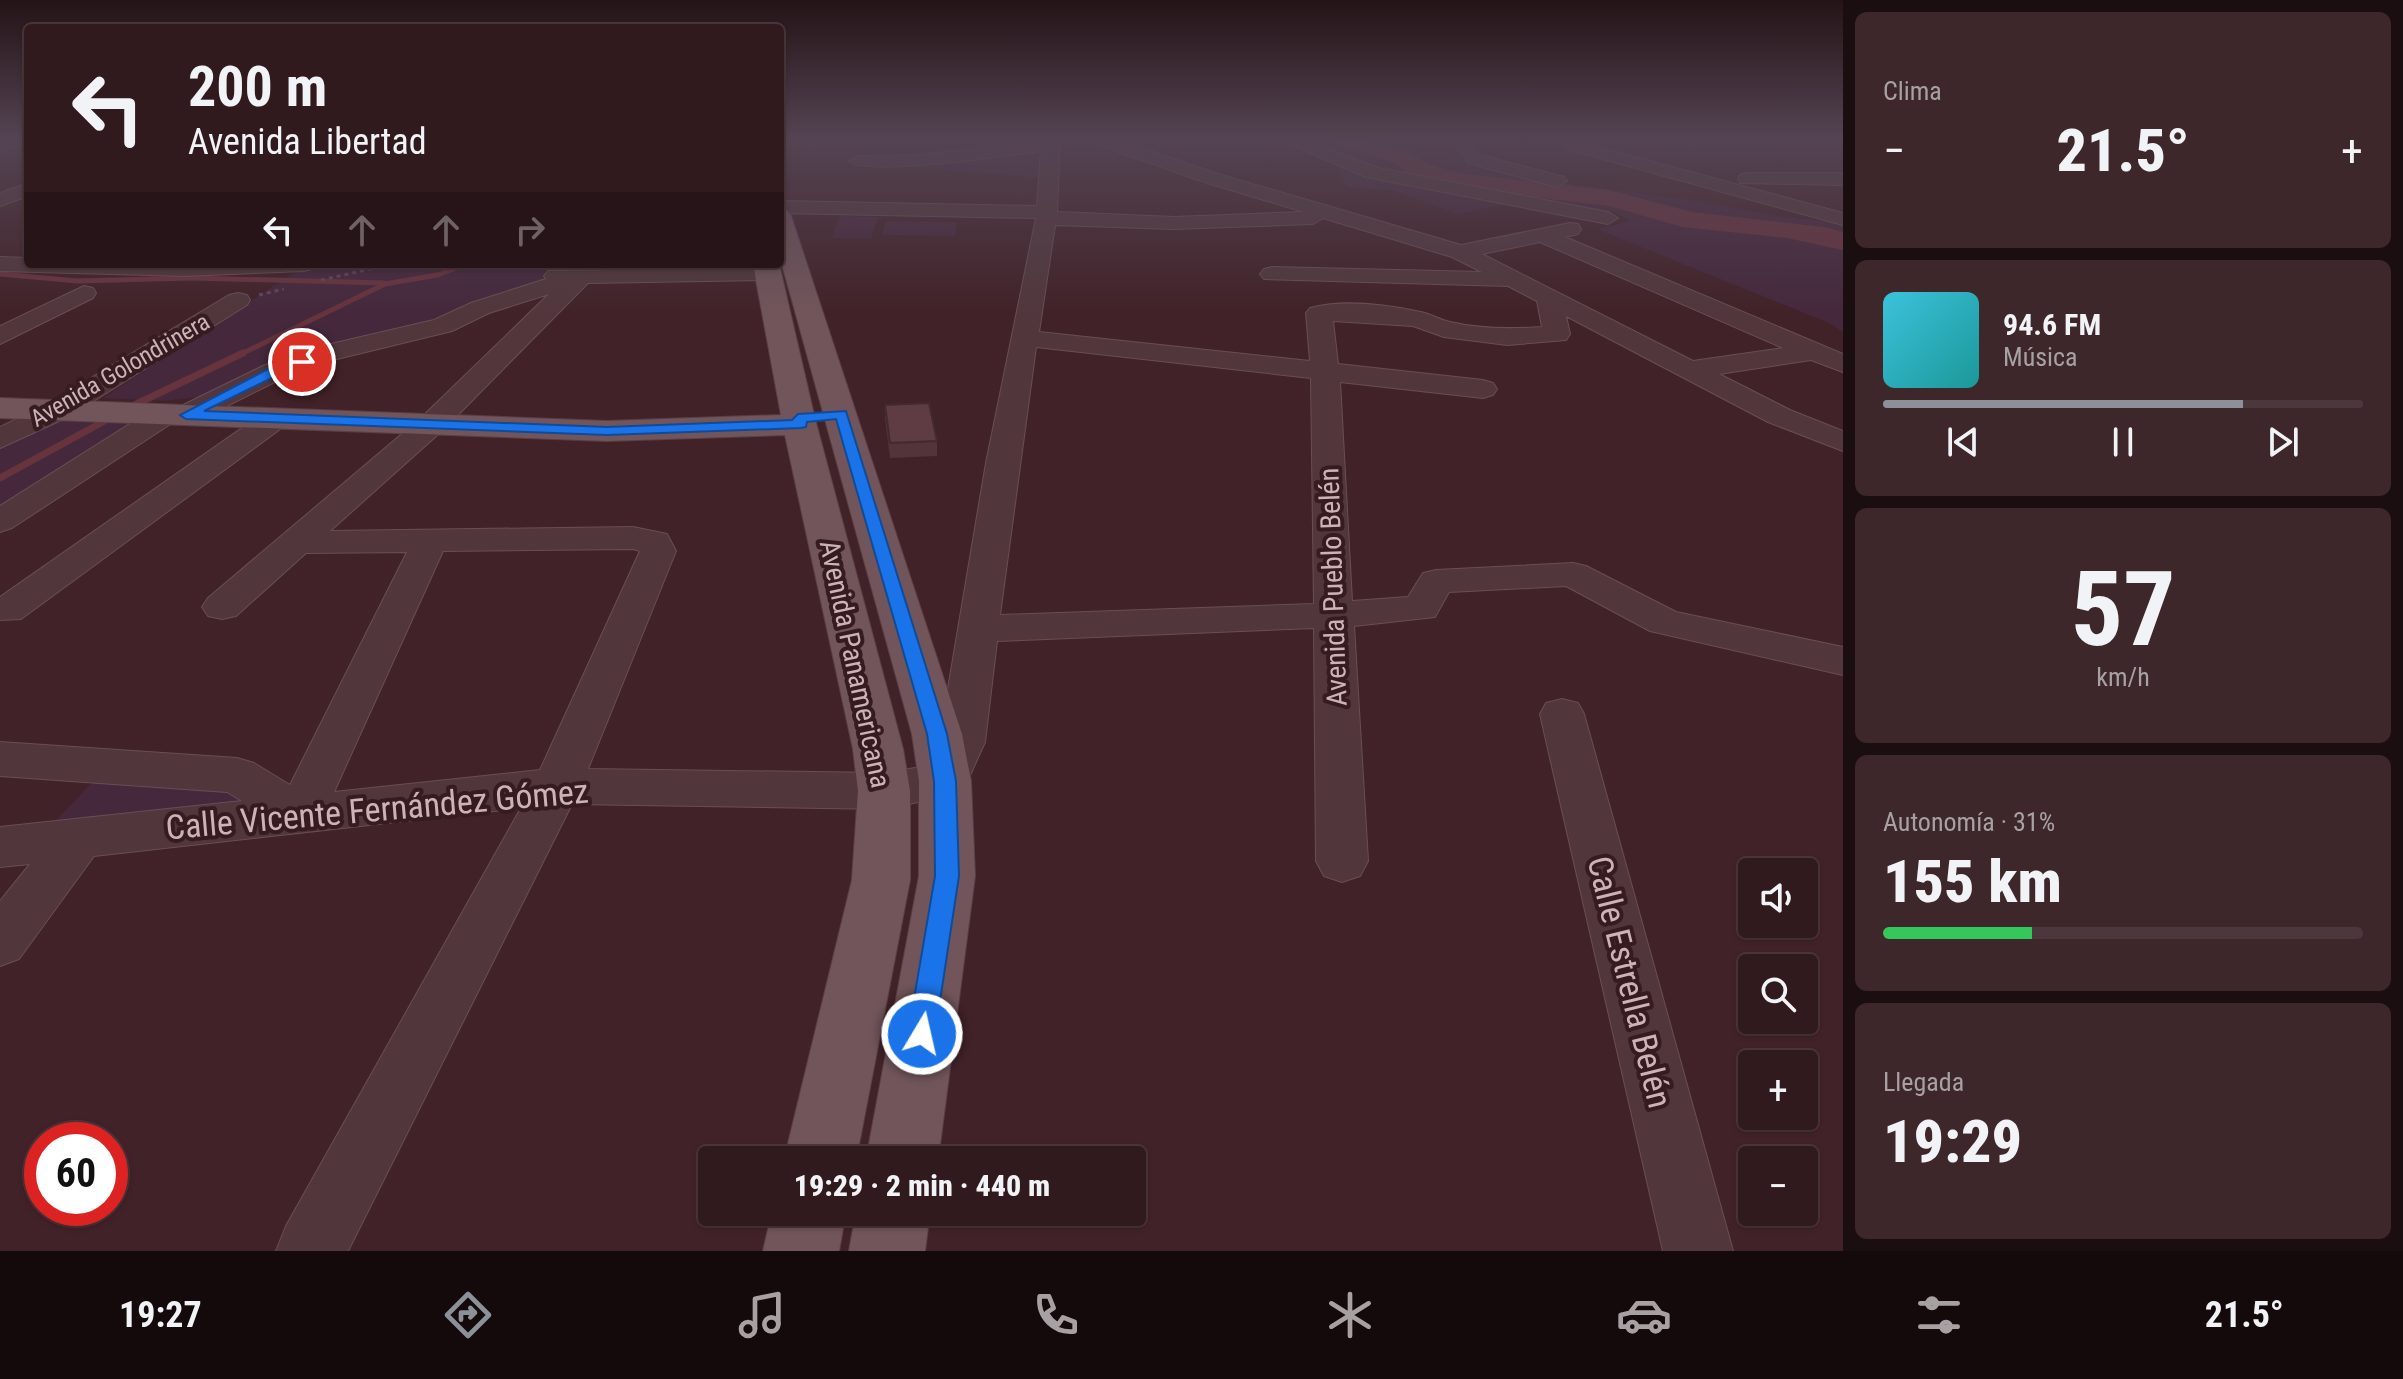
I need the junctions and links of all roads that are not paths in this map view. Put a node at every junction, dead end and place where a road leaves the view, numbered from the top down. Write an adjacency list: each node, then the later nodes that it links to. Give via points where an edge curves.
1 (821, 196): 7 (street)
2 (1047, 196): 8 (street)
3 (1312, 196): 9 (street)
4 (1495, 196): 12 (street, via 1608,218)
5 (1759, 196): 10 (street)
6 (784, 207): 7 (street)
7 (810, 207): 8 (street)
8 (1046, 215): 9 (street, via 1174,223); 26 (street)
9 (1346, 217): 14 (street)
10 (1843, 219)
11 (784, 229): 35 (main road, Avenida Panamericana)
12 (1545, 236): 14 (street); 27 (street)
13 (24, 248): 15 (street)
14 (1460, 252): 21 (street)
15 (0, 261): 16 (street)
16 (24, 262)
17 (539, 268): 20 (street, via 556,276)
18 (767, 269): 20 (street); 37 (main road, Avenida Panamericana)
19 (1272, 274): 21 (street)
20 (581, 276): 34 (street, via 480,308 443,326 328,353); 38 (street)
21 (1512, 280): 23 (street)
22 (84, 293): 25 (street)
23 (1549, 299): 29 (street, Avenida Pueblo Belén, via 1557,334 1507,337 1444,329 1418,319 1319,313); 30 (street)
24 (238, 300): 33 (street, Avenida Golondrinera)
25 (0, 336)
26 (1024, 338): 29 (street); 47 (street)
27 (1812, 352): 28 (street); 30 (street)
28 (1843, 364)
29 (1325, 370): 31 (street); 46 (street, Avenida Pueblo Belén)
30 (1689, 370): 40 (street)
31 (1483, 389)
32 (0, 408): 33 (main road)
33 (71, 411): 34 (main road); 39 (street, Avenida Golondrinera)
34 (164, 414): 36 (main road); 41 (street)
35 (841, 414): 37 (main road); 51 (main road, Avenida Panamericana, via 937,734)
36 (276, 418): 38 (main road); 45 (street)
37 (800, 421): 38 (main road, via 607,431); 53 (main road, Avenida Panamericana)
38 (433, 423): 43 (street)
39 (0, 439)
40 (1843, 442)
41 (0, 521)
42 (430, 541): 43 (street); 52 (street, via 654,542 658,551); 54 (street)
43 (299, 542): 44 (street)
44 (222, 607)
45 (7, 610)
46 (1335, 615): 47 (street); 48 (street, via 1421,608 1436,581 1573,574 1664,622); 57 (street, Avenida Pueblo Belén)
47 (977, 629): 51 (street, via 962,742)
48 (1843, 661)
49 (1562, 714): 66 (street, Calle Estrella Belén)
50 (0, 759): 54 (street, via 237,775)
51 (945, 781): 53 (street, Calle Vicente Fernández Gómez); 60 (main road, Avenida Panamericana, via 947,876)
52 (557, 786): 53 (street, Calle Vicente Fernández Gómez); 54 (street, Calle Vicente Fernández Gómez); 63 (street)
53 (884, 791): 59 (main road, Avenida Panamericana, via 881,880)
54 (299, 815): 55 (street, Calle Vicente Fernández Gómez)
55 (80, 838): 56 (street, Calle Vicente Fernández Gómez); 58 (street)
56 (0, 847)
57 (1342, 861)
58 (0, 942)
59 (823, 1146)
60 (904, 1146)
61 (806, 1226): 64 (main road)
62 (891, 1226): 65 (main road)
63 (311, 1251)
64 (801, 1251)
65 (887, 1251)
66 (1698, 1251)

